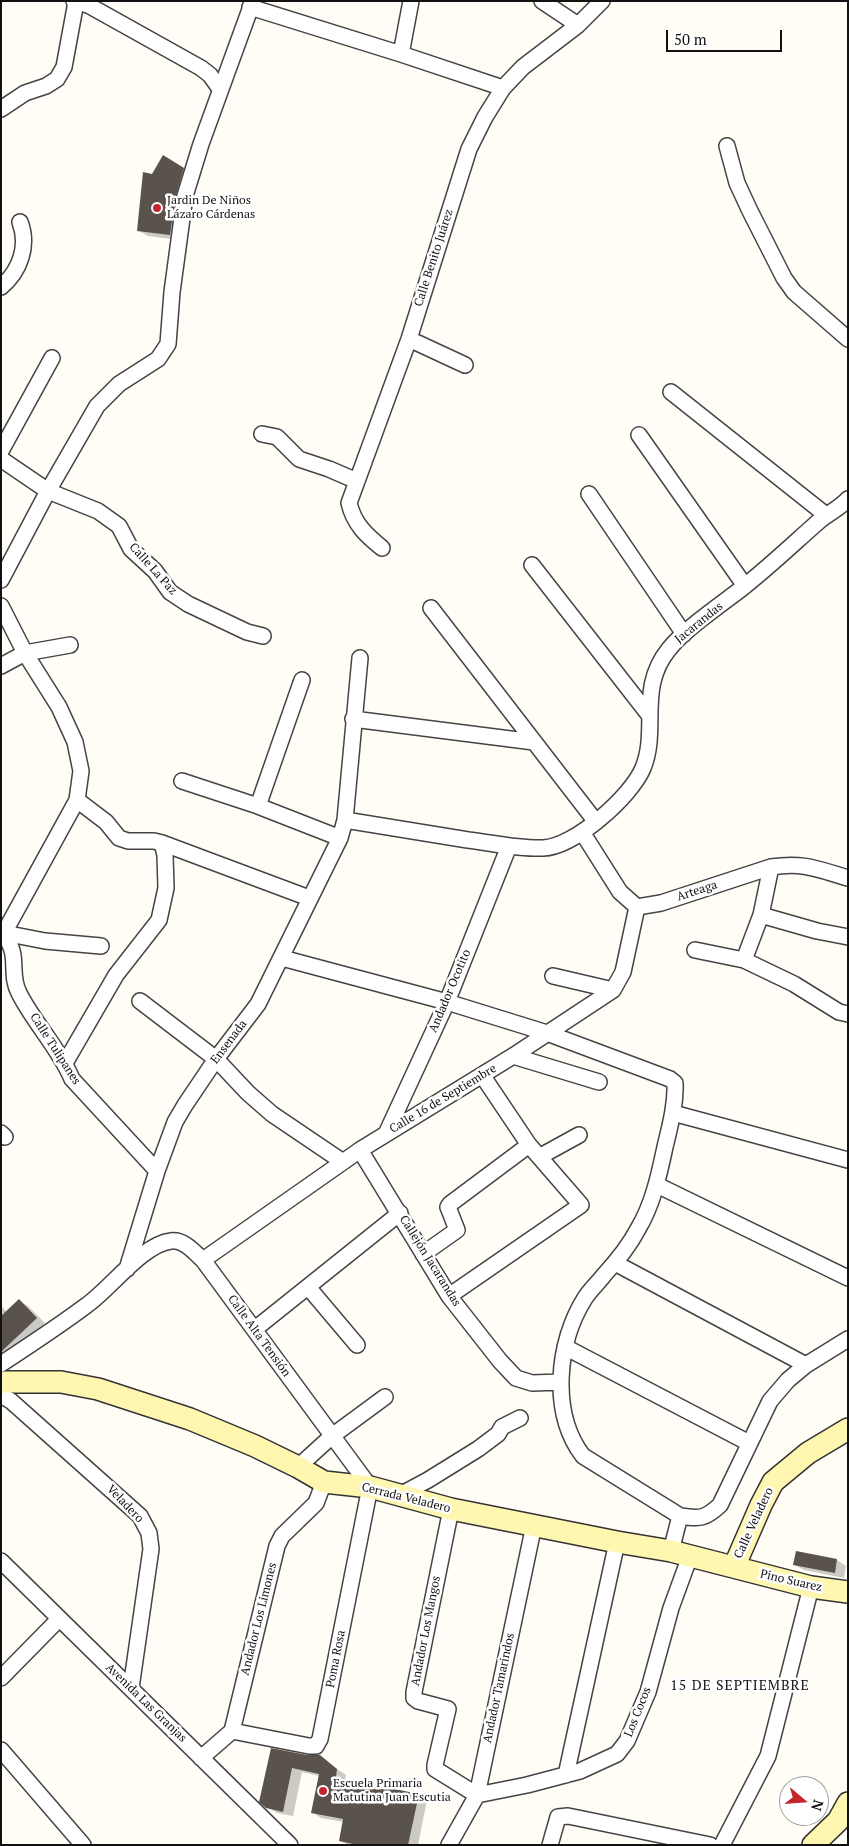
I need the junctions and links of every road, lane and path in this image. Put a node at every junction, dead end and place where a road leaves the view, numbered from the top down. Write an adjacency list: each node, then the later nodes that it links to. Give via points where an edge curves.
1 (412, 1): 7 (street)
2 (542, 1): 6 (street)
3 (602, 1): 6 (street, Calle Benito Juárez)
4 (81, 2): 9 (street, via 201,68); 10 (street, via 64,67 57,79 25,93)
5 (252, 4): 7 (street); 9 (street)
6 (578, 25): 8 (street, Calle Benito Juárez, via 523,67)
7 (401, 54): 8 (street)
8 (503, 88): 14 (street, Calle Benito Juárez, via 469,149)
9 (220, 89): 24 (street, via 186,196 168,344 158,359 119,384 97,406)
10 (1, 109)
11 (727, 146): 15 (street, via 737,183 784,278 794,292)
12 (20, 222): 13 (street, via 23,232 21,260 11,279)
13 (1, 287)
14 (409, 339): 17 (street); 23 (street, Calle Benito Juárez)
15 (848, 339)
16 (52, 358): 21 (street)
17 (464, 365)
18 (671, 392): 27 (street)
19 (262, 434): 23 (street, via 277,437 299,459)
20 (639, 435): 31 (street)
21 (1, 451)
22 (1, 460): 24 (street, Calle La Paz)
23 (357, 481): 28 (street, Calle Benito Juárez, via 349,503 352,513 361,530)
24 (48, 491): 30 (street); 35 (street, Calle La Paz, via 98,511 119,526 131,549 155,571 170,592 247,632)
25 (589, 494): 34 (street)
26 (847, 502): 27 (street, Jacarandas)
27 (826, 515): 31 (street, Jacarandas)
28 (382, 548)
29 (532, 565): 41 (street)
30 (1, 580)
31 (745, 586): 34 (street, Jacarandas)
32 (1, 606): 37 (street)
33 (431, 608): 43 (street)
34 (684, 634): 41 (street, Jacarandas, via 668,649 658,667 651,688)
35 (263, 636)
36 (70, 644): 37 (street)
37 (25, 653): 39 (street); 45 (street, via 59,707 76,742 82,771)
38 (360, 658): 42 (street, Ensenada)
39 (1, 666)
40 (302, 680): 46 (street)
41 (649, 715): 48 (street, Jacarandas, via 649,744 643,768 630,790)
42 (353, 719): 43 (street); 47 (street, Ensenada)
43 (534, 742): 48 (street)
44 (182, 781): 46 (street)
45 (77, 800): 51 (street, via 106,822 119,838); 58 (street)
46 (258, 806): 50 (street)
47 (345, 820): 50 (street, Ensenada); 52 (street, Jacarandas)
48 (596, 822): 49 (street, Jacarandas)
49 (582, 832): 52 (street, Jacarandas, via 564,844 544,848); 56 (street, via 620,892)
50 (340, 838): 55 (street, Ensenada)
51 (162, 843): 55 (street); 72 (street, via 166,888 158,920 116,975)
52 (509, 846): 67 (street, Andador Ocotito)
53 (771, 867): 54 (street, Arteaga, via 806,865); 56 (street, Arteaga, via 661,903); 57 (street)
54 (847, 876)
55 (309, 898): 62 (street, Ensenada)
56 (637, 907): 65 (street, via 623,972)
57 (761, 914): 59 (street); 63 (street)
58 (3, 934): 60 (street); 72 (street, Calle Tulipanes, via 13,955 13,974 18,991)
59 (848, 937)
60 (101, 946)
61 (695, 950): 63 (street)
62 (282, 958): 67 (street); 71 (street, Ensenada, via 258,1004)
63 (744, 960): 68 (street)
64 (554, 976): 65 (street)
65 (613, 990): 69 (street, Calle 16 de Septiembre)
66 (140, 1001): 71 (street)
67 (447, 1002): 69 (street); 76 (street, Andador Ocotito)
68 (848, 1014)
69 (547, 1033): 70 (street, Calle 16 de Septiembre); 75 (street, via 670,1079 675,1083)
70 (513, 1056): 73 (street, Calle 16 de Septiembre); 74 (street)
71 (216, 1059): 81 (street, via 248,1094 272,1114); 82 (street, Ensenada, via 184,1105)
72 (66, 1063): 82 (street, Calle Tulipanes, via 72,1079)
73 (482, 1075): 76 (street, Calle 16 de Septiembre); 79 (street)
74 (599, 1082)
75 (673, 1113): 80 (street); 83 (street)
76 (386, 1134): 78 (street, Calle 16 de Septiembre)
77 (579, 1135): 79 (street)
78 (360, 1150): 81 (street, Calle 16 de Septiembre); 84 (street, Callejón Jacarandas)
79 (534, 1151): 85 (street, via 450,1204 448,1211 457,1230); 91 (street, via 581,1205)
80 (848, 1160)
81 (343, 1162): 86 (street, Calle 16 de Septiembre)
82 (157, 1170): 88 (street, Ensenada)
83 (656, 1185): 87 (street, via 639,1228); 89 (street)
84 (400, 1213): 85 (street, Callejón Jacarandas); 90 (street)
85 (423, 1254): 91 (street, Callejón Jacarandas)
86 (203, 1260): 88 (street, Calle Alta Tensión, via 188,1246 174,1240 159,1243); 92 (street, Calle Alta Tensión)
87 (614, 1263): 95 (street, via 586,1297 571,1324); 97 (street)
88 (127, 1269): 96 (street, Calle Alta Tensión, via 89,1304)
89 (848, 1278)
90 (308, 1287): 92 (street); 94 (street)
91 (449, 1296): 99 (street, Callejón Jacarandas, via 516,1378 532,1383)
92 (255, 1329): 104 (street, Calle Alta Tensión)
93 (848, 1339): 97 (street)
94 (357, 1344)
95 (565, 1347): 99 (street); 105 (street)
96 (1, 1364)
97 (806, 1365): 105 (street, via 770,1400)
98 (1, 1382): 106 (street, Cerrada Veladero, via 61,1382 98,1389 190,1419)
99 (561, 1382): 111 (street, via 565,1417 574,1445 583,1456)
100 (1, 1395): 121 (street, Veladero, via 140,1516 149,1533 151,1549)
101 (386, 1398): 104 (street)
102 (520, 1418): 109 (street, via 502,1427 478,1449)
103 (848, 1429): 116 (street, Calle Veladero, via 808,1453 773,1482)
104 (332, 1436): 106 (street); 108 (street, Calle Alta Tensión)
105 (749, 1442): 111 (street, via 720,1505 709,1516)
106 (298, 1467): 107 (street, Cerrada Veladero)
107 (324, 1482): 108 (street, Cerrada Veladero); 122 (street, Andador Los Limones, via 316,1503 282,1536 277,1546)
108 (370, 1486): 109 (street, Cerrada Veladero); 122 (street, Poma Rosa, via 320,1739 316,1746 309,1746)
109 (400, 1495): 110 (street, Cerrada Veladero)
110 (451, 1509): 112 (street, Cerrada Veladero); 126 (street, Andador Los Mangos, via 414,1698 448,1709 436,1770)
111 (680, 1516): 114 (street, Los Cocos)
112 (534, 1525): 113 (street, Cerrada Veladero); 126 (street, Andador Tamarindos)
113 (617, 1542): 114 (street, Cerrada Veladero); 125 (street)
114 (685, 1554): 116 (street, Cerrada Veladero); 125 (street, Los Cocos, via 648,1692 626,1741 617,1754)
115 (1, 1561): 119 (street, Avenida Las Granjas)
116 (727, 1565): 117 (street, Pino Suarez)
117 (811, 1587): 118 (street, Pino Suarez); 134 (street, via 768,1756)
118 (848, 1592)
119 (59, 1619): 120 (street); 121 (street, Avenida Las Granjas)
120 (1, 1678)
121 (131, 1688): 124 (street, Avenida Las Granjas)
122 (232, 1731): 124 (street)
123 (1, 1750): 129 (street)
124 (201, 1758): 130 (street, Avenida Las Granjas)
125 (566, 1775): 126 (street, Los Cocos)
126 (477, 1794): 131 (street, Andador Tamarindos)
127 (848, 1803): 135 (street, via 838,1821)
128 (636, 1838): 132 (street, via 568,1816 558,1817); 133 (street)
129 (83, 1845)
130 (290, 1845)
131 (449, 1845)
132 (550, 1845)
133 (710, 1845)
134 (722, 1845)
135 (813, 1845)

